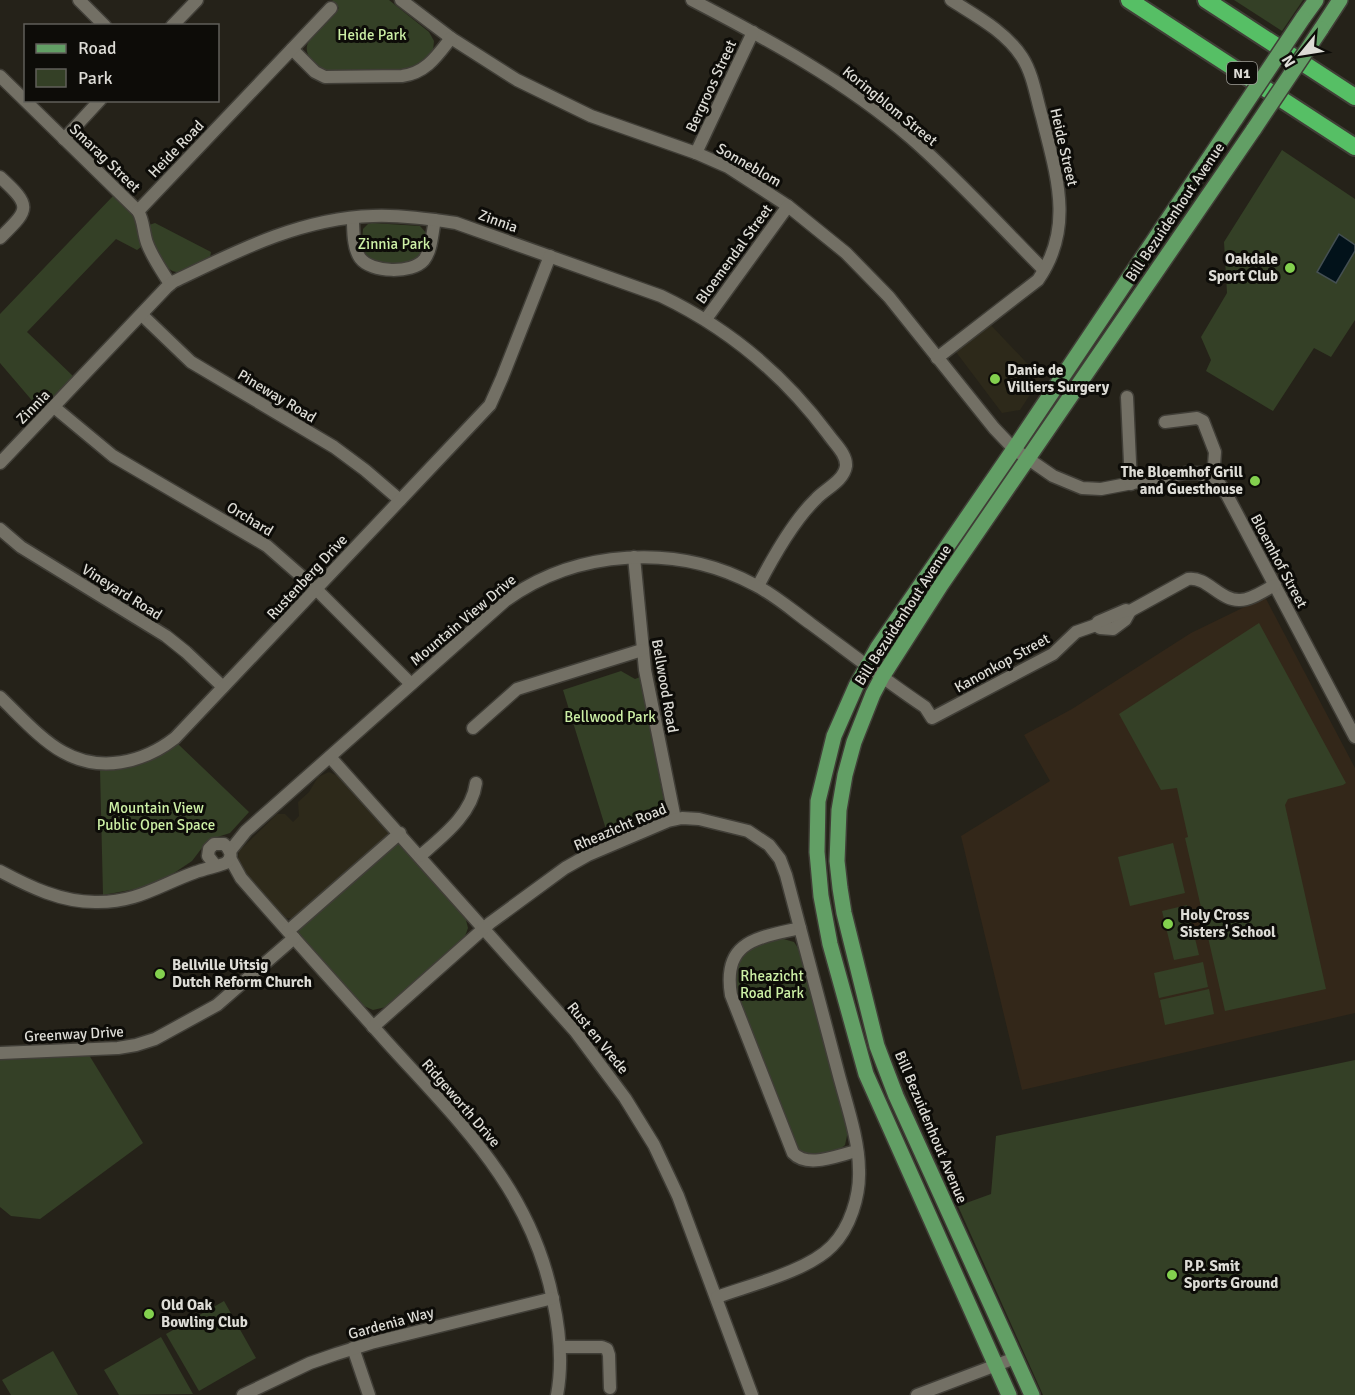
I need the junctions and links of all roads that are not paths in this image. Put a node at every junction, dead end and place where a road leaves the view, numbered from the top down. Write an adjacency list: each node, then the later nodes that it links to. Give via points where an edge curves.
1 (79, 0): 11 (street)
2 (197, 0): 12 (street)
3 (401, 0): 14 (street, Sonneblom)
4 (692, 0): 13 (street, Koringblom Street)
5 (951, 0): 31 (street, Heide Street, via 1001,34 1022,56 1031,76 1061,203 1057,232)
6 (1129, 0): 22 (highway, N1)
7 (1206, 0): 17 (highway)
8 (1316, 0): 39 (main road, Bill Bezuidenhout Avenue, bridge)
9 (1340, 0): 40 (main road, Bill Bezuidenhout Avenue, bridge)
10 (331, 8): 15 (street, Heide Road)
11 (103, 24)
12 (174, 24)
13 (753, 32): 23 (street, Bergroos Street); 31 (street, Koringblom Street, via 833,79 911,138)
14 (451, 38): 15 (street, via 425,68 402,76 325,77); 23 (street, Sonneblom, via 554,99)
15 (292, 50): 26 (street, Heide Road)
16 (2, 81): 19 (street, Smarag Street)
17 (1355, 97)
18 (24, 102): 21 (street, Smarag Street)
19 (24, 102)
20 (98, 102): 21 (street)
21 (64, 139): 26 (street, Smarag Street)
22 (1355, 147)
23 (696, 153): 25 (street, Sonneblom, via 728,167)
24 (0, 177): 29 (street, via 22,199 24,207 22,216)
25 (788, 206): 34 (street, Bloemendal Street); 35 (street, Sonneblom, via 853,259)
26 (138, 211): 32 (street, via 146,242)
27 (353, 218): 28 (street, Zinnia); 28 (street, via 356,248 362,261 373,268 406,270 425,259); 32 (street, Zinnia, via 267,238)
28 (435, 220): 30 (street, Zinnia, via 468,226)
29 (0, 238)
30 (550, 255): 34 (street, Zinnia, via 661,296); 44 (street, Rustenberg Drive, via 490,405)
31 (1044, 270): 35 (street, Heide Street, via 1033,284)
32 (170, 284): 33 (street, Zinnia)
33 (142, 315): 37 (street, Zinnia); 44 (street, Pineway Road, via 191,362 334,447)
34 (706, 319): 48 (street, Zinnia, via 774,372 813,414 845,460 843,474 801,516)
35 (938, 358): 39 (street, Sonneblom)
36 (1127, 396): 43 (street)
37 (54, 407): 41 (street, Zinnia); 49 (street, Orchard, via 113,456 267,546)
38 (1165, 422): 42 (street, via 1197,418 1203,421 1215,452)
39 (1014, 449): 40 (street, Sonneblom); 51 (main road, Bill Bezuidenhout Avenue)
40 (1029, 460): 43 (street, via 1064,482 1082,488); 52 (main road, Bill Bezuidenhout Avenue)
41 (0, 463)
42 (1213, 479): 43 (street, via 1192,473); 47 (street, Bloemhof Street, via 1227,495)
43 (1131, 484)
44 (400, 500): 49 (street, Rustenberg Drive)
45 (0, 530): 54 (street, Vineyard Road, via 21,547 166,636)
46 (634, 557): 48 (street, Mountain View Drive, via 694,563); 50 (street, Bellwood Road); 53 (street, Mountain View Drive, via 590,563 536,581 505,601)
47 (1275, 585): 56 (street, Kanonkop Street, via 1238,601 1198,580 1188,579 1130,611 1081,629 1053,654); 58 (street, Bloemhof Street)
48 (758, 586): 51 (street, Mountain View Drive)
49 (316, 589): 53 (street, Orchard); 54 (street, Rustenberg Drive)
50 (642, 650): 57 (street, via 517,689); 61 (street, Bellwood Road)
51 (867, 665): 52 (street, Mountain View Drive); 78 (main road, Bill Bezuidenhout Avenue, via 834,736 818,801 818,864 825,919 869,1082)
52 (882, 677): 56 (street, Mountain View Drive, via 925,707); 77 (main road, Bill Bezuidenhout Avenue, via 854,742 842,793 837,861 844,913 886,1071)
53 (411, 684): 59 (street, Mountain View Drive)
54 (223, 687): 55 (street, Rustenberg Drive, via 164,746 145,757 122,763 97,762 62,752)
55 (0, 697)
56 (932, 718)
57 (473, 728)
58 (1355, 737)
59 (330, 757): 62 (street, Rust en Vrede); 63 (street, Mountain View Drive)
60 (476, 783): 64 (street, via 469,808)
61 (675, 819): 67 (street, Rheazicht Road, via 699,819 740,829 769,845 783,867); 68 (street, Rheazicht Road, via 577,860)
62 (399, 832): 64 (street, Rust en Vrede); 69 (street, Greenway Drive)
63 (223, 856): 66 (street); 66 (street, Mountain View Drive, via 211,846); 69 (street, Ridgeworth Drive)
64 (420, 856): 68 (street, Rust en Vrede)
65 (0, 871): 66 (street, via 41,891 95,903 144,895)
66 (191, 873)
67 (800, 928): 72 (street, Rheazicht Road); 72 (street, via 754,939 740,948 730,966 731,995 793,1154 810,1162)
68 (484, 929): 70 (street, Rheazicht Road); 73 (street, Rust en Vrede, via 575,1031 626,1098 678,1196)
69 (291, 934): 70 (street, Ridgeworth Drive); 71 (street, Greenway Drive, via 217,1005 145,1042 118,1048)
70 (373, 1027): 74 (street, Ridgeworth Drive, via 471,1135 507,1184 534,1235)
71 (0, 1053)
72 (857, 1151): 73 (street, Rheazicht Road, via 857,1192 843,1232 832,1246 810,1263)
73 (717, 1297): 84 (street, Rust en Vrede)
74 (553, 1298): 75 (street, Ridgeworth Drive); 76 (street, Gardenia Way)
75 (560, 1347): 79 (street, via 607,1349); 83 (street, Ridgeworth Drive)
76 (353, 1348): 81 (street, Gardenia Way, via 310,1363); 82 (street)
77 (1015, 1358): 78 (street); 86 (main road, Bill Bezuidenhout Avenue)
78 (996, 1365): 80 (street); 85 (main road, Bill Bezuidenhout Avenue)
79 (610, 1388)
80 (924, 1394)
81 (243, 1395)
82 (369, 1395)
83 (557, 1395)
84 (752, 1395)
85 (1009, 1395)
86 (1032, 1395)

